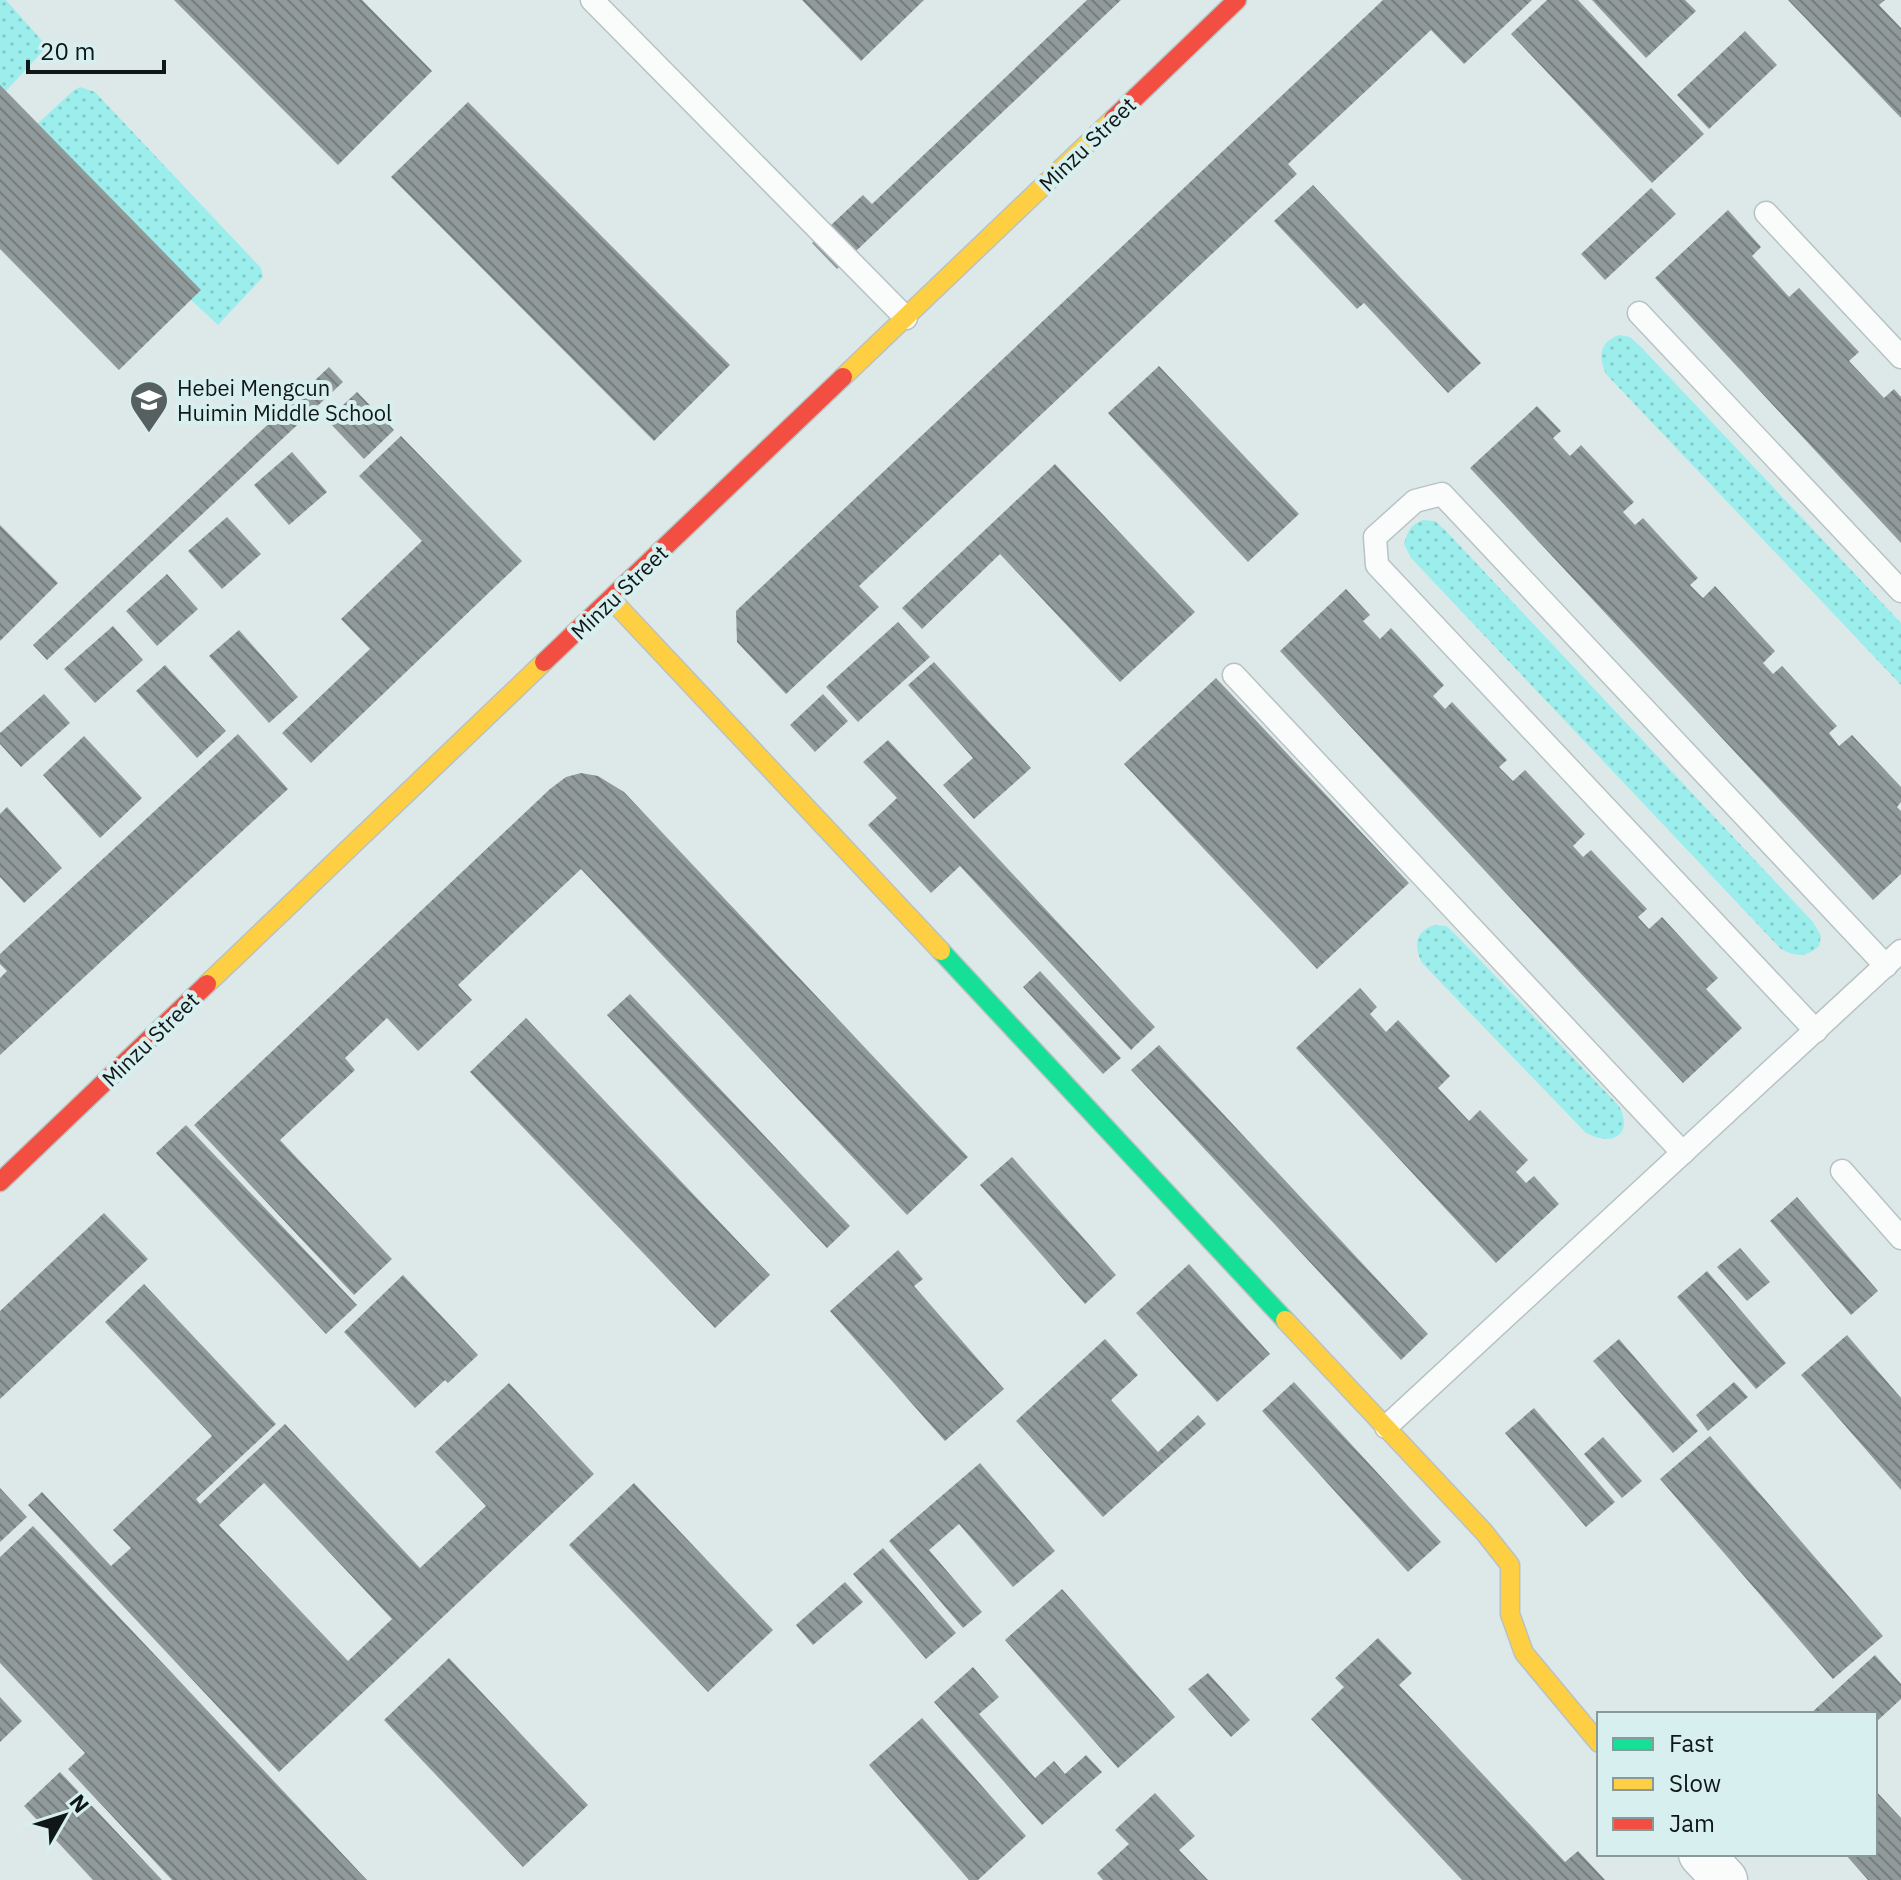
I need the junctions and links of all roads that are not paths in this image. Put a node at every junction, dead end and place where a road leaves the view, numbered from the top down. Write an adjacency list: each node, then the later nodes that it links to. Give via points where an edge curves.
1 (592, 0): 5 (lane)
2 (1237, 0): 5 (main road, Minzu Street)
3 (1766, 213): 6 (lane)
4 (1639, 313): 7 (lane)
5 (906, 318): 8 (main road, Minzu Street)
6 (1901, 357)
7 (1901, 591)
8 (611, 599): 14 (main road, Minzu Street); 16 (main road)
9 (1234, 675): 12 (lane)
10 (1893, 958): 11 (lane); 11 (lane, via 1442,494 1415,501 1375,537 1377,565)
11 (1816, 1031): 12 (lane)
12 (1683, 1153): 16 (lane)
13 (1842, 1171): 15 (lane)
14 (0, 1182)
15 (1901, 1238)
16 (1386, 1427): 17 (main road, via 1510,1565 1510,1614 1524,1653)
17 (1597, 1741)

